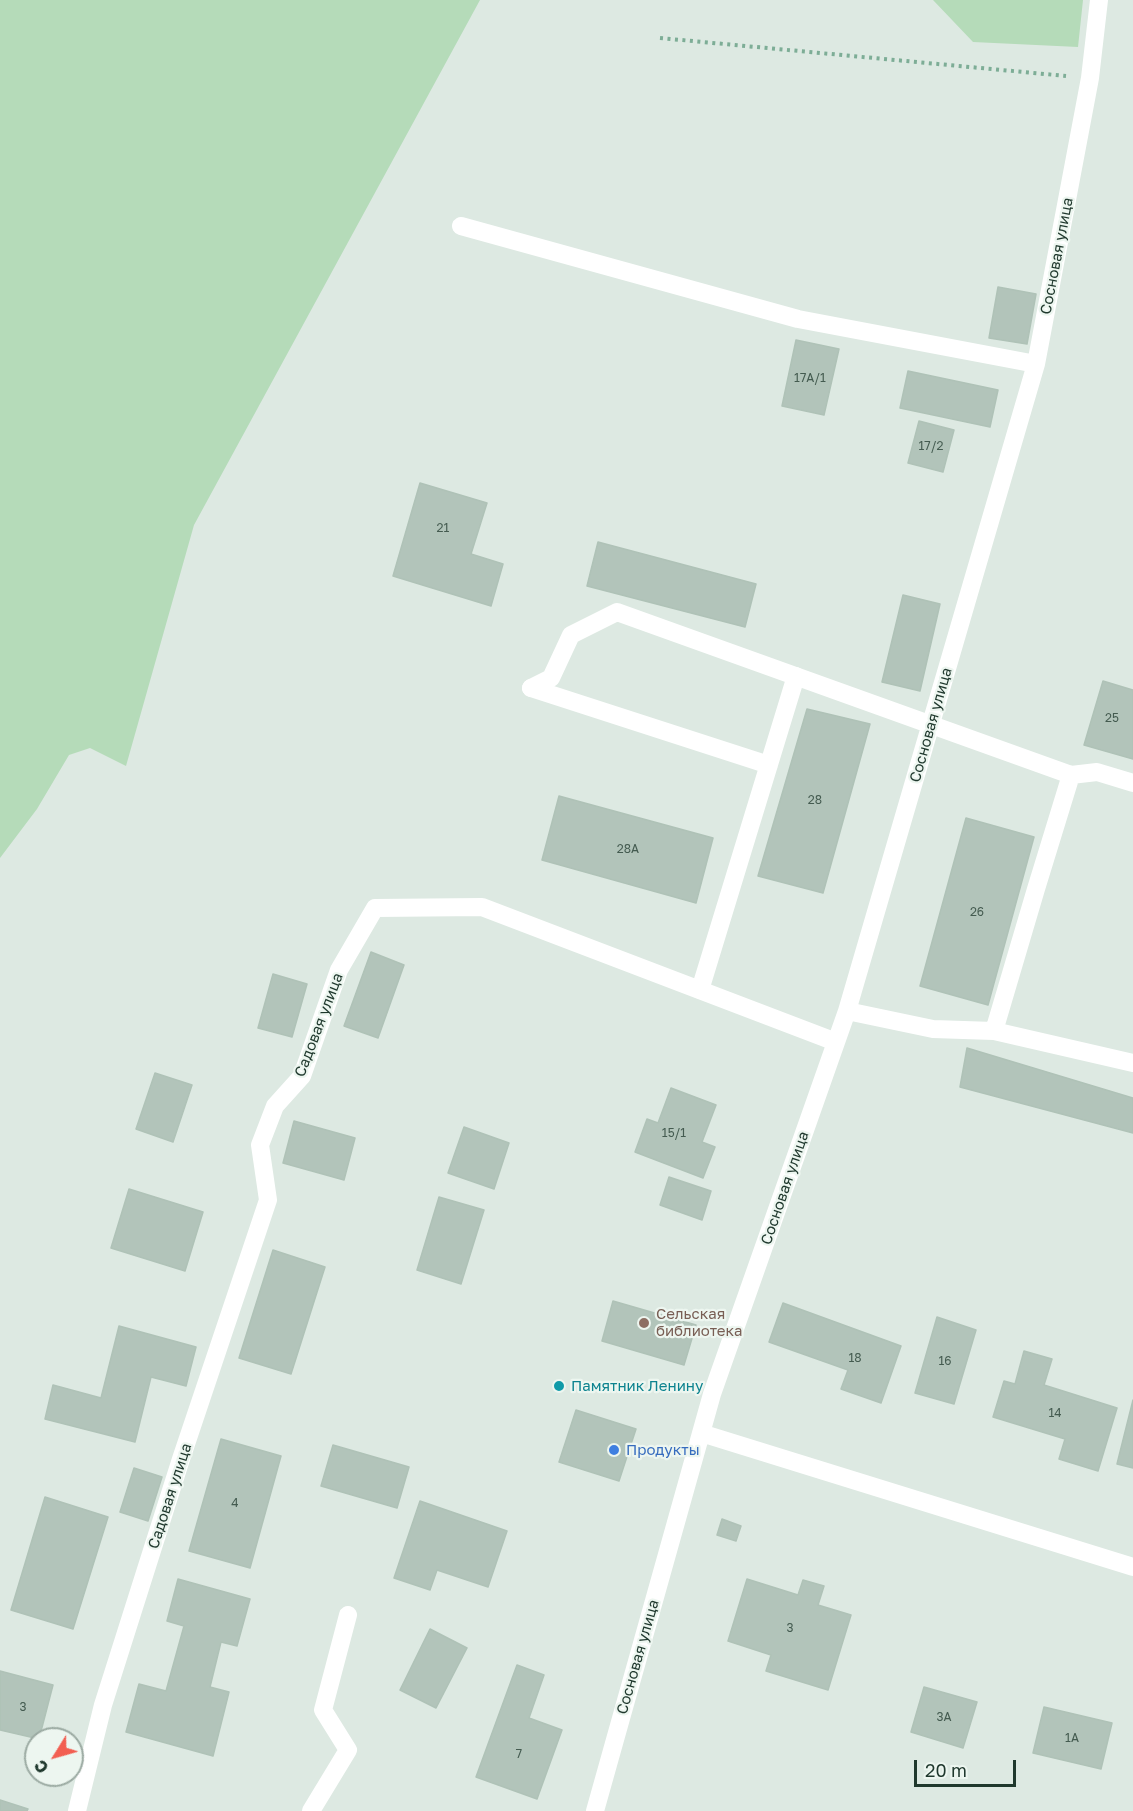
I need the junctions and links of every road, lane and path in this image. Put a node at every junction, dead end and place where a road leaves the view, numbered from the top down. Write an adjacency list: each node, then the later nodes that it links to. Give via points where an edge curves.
1 (1099, 0): 3 (street, Сосновая улица)
2 (660, 38): 3 (path)
3 (1090, 78): 5 (street, Сосновая улица)
4 (460, 226): 5 (street, via 798,319)
5 (1036, 364): 7 (street, Сосновая улица)
6 (796, 676): 7 (street); 8 (street); 8 (street, via 617,612 571,635 551,678 531,688)
7 (931, 724): 9 (street); 12 (street, Сосновая улица)
8 (769, 765): 11 (street)
9 (1071, 775): 10 (street, via 1097,772); 13 (street)
10 (1133, 783)
11 (700, 990): 14 (street, Садовая улица); 19 (street, Садовая улица, via 482,907 375,908 339,970 302,1076 275,1106 260,1146 268,1200 103,1705)
12 (847, 1011): 13 (street, via 933,1029); 14 (street, Сосновая улица)
13 (994, 1031): 15 (street)
14 (836, 1042): 16 (street, Сосновая улица)
15 (1133, 1063)
16 (701, 1433): 17 (street); 21 (street, Сосновая улица)
17 (1133, 1567)
18 (348, 1615): 20 (street, via 323,1710 348,1750)
19 (76, 1811)
20 (311, 1811)
21 (595, 1811)

